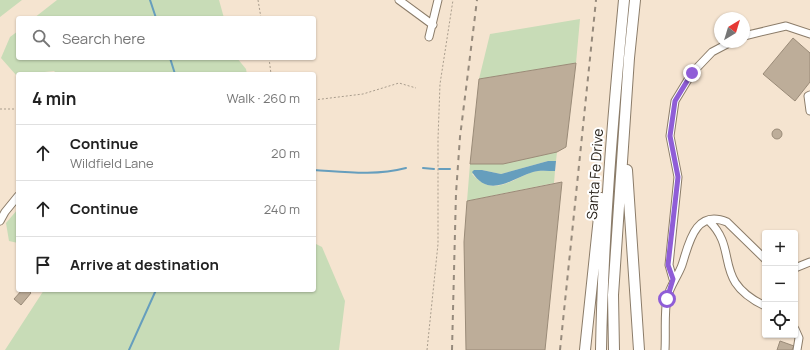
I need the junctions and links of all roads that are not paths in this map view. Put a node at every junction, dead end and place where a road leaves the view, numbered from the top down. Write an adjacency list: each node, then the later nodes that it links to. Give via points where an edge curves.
1 (399, 0): 5 (street)
2 (438, 0): 5 (street)
3 (624, 0): 13 (highway, Santa Fe Drive)
4 (635, 0): 10 (highway, Santa Fe Drive)
5 (433, 25): 8 (street)
6 (810, 34): 7 (street, via 786,26)
7 (750, 35)
8 (429, 37)
9 (720, 48): 20 (street, via 712,52 692,73 675,101 670,136 678,177 668,265)
10 (629, 58): 25 (highway, Santa Fe Drive, via 613,295); 26 (highway, via 627,175)
11 (810, 95): 12 (street)
12 (810, 112)
13 (612, 127): 23 (highway, via 593,265); 24 (highway, Santa Fe Drive)
14 (16, 198): 15 (street)
15 (0, 221)
16 (709, 221): 17 (street, via 719,219 727,222); 20 (street, via 694,230 681,266); 21 (street, via 723,240 733,280 740,289)
17 (762, 256)
18 (810, 262): 19 (street)
19 (798, 267)
20 (673, 279): 27 (street, via 667,299)
21 (762, 304)
22 (798, 336): 28 (street)
23 (585, 350)
24 (601, 350)
25 (614, 350)
26 (638, 350)
27 (665, 350)
28 (797, 350)

